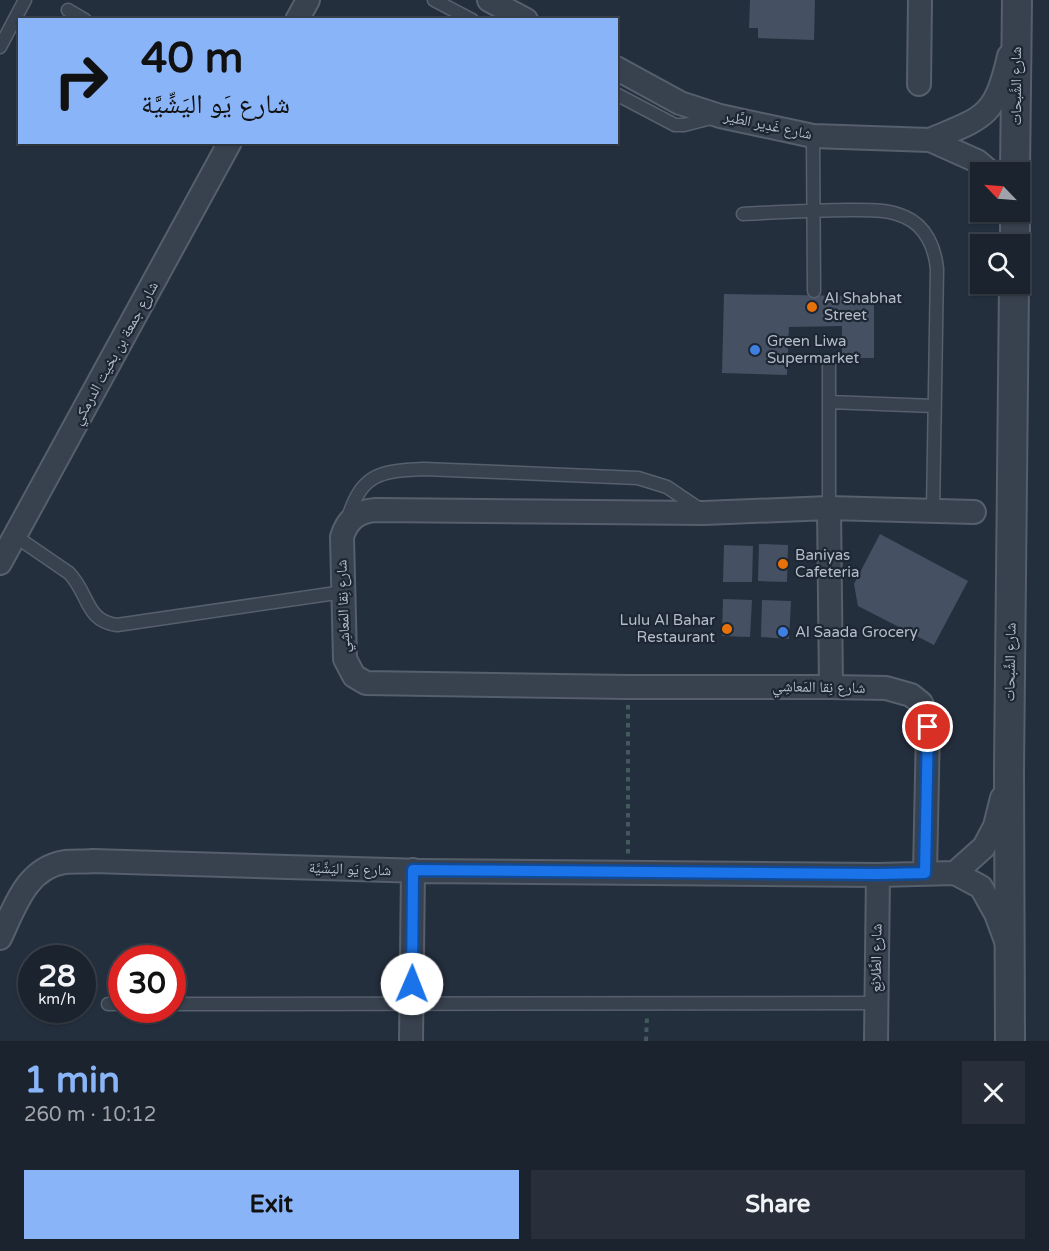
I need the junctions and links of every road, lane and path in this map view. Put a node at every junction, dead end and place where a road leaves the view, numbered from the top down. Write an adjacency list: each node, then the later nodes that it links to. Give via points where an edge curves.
1 (26, 0): 12 (lane)
2 (308, 0): 9 (street)
3 (434, 0): 10 (lane)
4 (489, 0): 11 (street)
5 (920, 0): 14 (street)
6 (68, 10): 8 (lane)
7 (1016, 13): 18 (street, شارع غَدِير الطَّير, via 1004,80 994,103 973,122); 21 (street, شارع الشَّبحات)
8 (82, 18)
9 (298, 18)
10 (468, 18)
11 (522, 18)
12 (0, 47)
13 (618, 69): 16 (street, شارع غَدِير الطَّير, via 680,103)
14 (919, 84)
15 (618, 95): 16 (lane, via 675,125)
16 (720, 116): 17 (street, شارع غَدِير الطَّير)
17 (813, 136): 18 (street, شارع غَدِير الطَّير); 22 (lane)
18 (930, 140): 20 (street, شارع غَدِير الطَّير)
19 (229, 144): 34 (street, شارع جمعة بن بخيت الدرمكي)
20 (978, 162)
21 (1015, 162)
22 (813, 210): 23 (lane); 24 (lane); 28 (lane, via 892,212 907,217 929,239 937,269)
23 (743, 214)
24 (814, 291)
25 (1014, 294): 39 (street, شارع الشَّبحات)
26 (829, 365): 27 (lane)
27 (829, 402): 28 (lane); 29 (lane)
28 (934, 406): 30 (lane)
29 (829, 508): 30 (street); 32 (street); 38 (street)
30 (933, 511): 31 (street)
31 (974, 512)
32 (704, 513): 33 (street, via 368,510 354,517); 33 (lane, via 667,487 638,478 398,470 377,475 363,486 353,501)
33 (344, 530): 36 (street, شارع نِقا المَعاشِي)
34 (15, 536): 35 (street, شارع جمعة بن بخيت الدرمكي); 36 (lane, via 69,573 96,618 105,624)
35 (0, 563)
36 (343, 592): 37 (street, شارع نِقا المَعاشِي, via 345,659 354,676 366,683)
37 (628, 687): 38 (street, شارع نِقا المَعاشِي); 41 (path)
38 (831, 687): 42 (street, شارع نِقا المَعاشِي, via 899,690 921,703 928,727)
39 (1009, 771): 43 (street, via 995,826 984,847); 46 (street, شارع الشَّبحات)
40 (413, 870): 41 (street, شارع يَو اليَشِّيَّة); 45 (street, شارع يَو اليَشِّيَّة, via 63,862 42,870 26,885); 50 (street)
41 (628, 873): 44 (street, شارع يَو اليَشِّيَّة)
42 (925, 873): 43 (street, شارع يَو اليَشِّيَّة); 44 (street, شارع يَو اليَشِّيَّة)
43 (955, 873): 46 (street, شارع يَو اليَشِّيَّة, via 981,887)
44 (878, 874): 48 (street, شارع الطَّلائِع)
45 (0, 938)
46 (1010, 952): 54 (street, شارع الشَّبحات)
47 (647, 1003): 48 (lane); 50 (lane); 52 (path)
48 (876, 1003): 53 (street, شارع الطَّلائِع)
49 (186, 1004): 50 (lane)
50 (411, 1004): 51 (street)
51 (411, 1041)
52 (646, 1041)
53 (876, 1041)
54 (1010, 1041)

